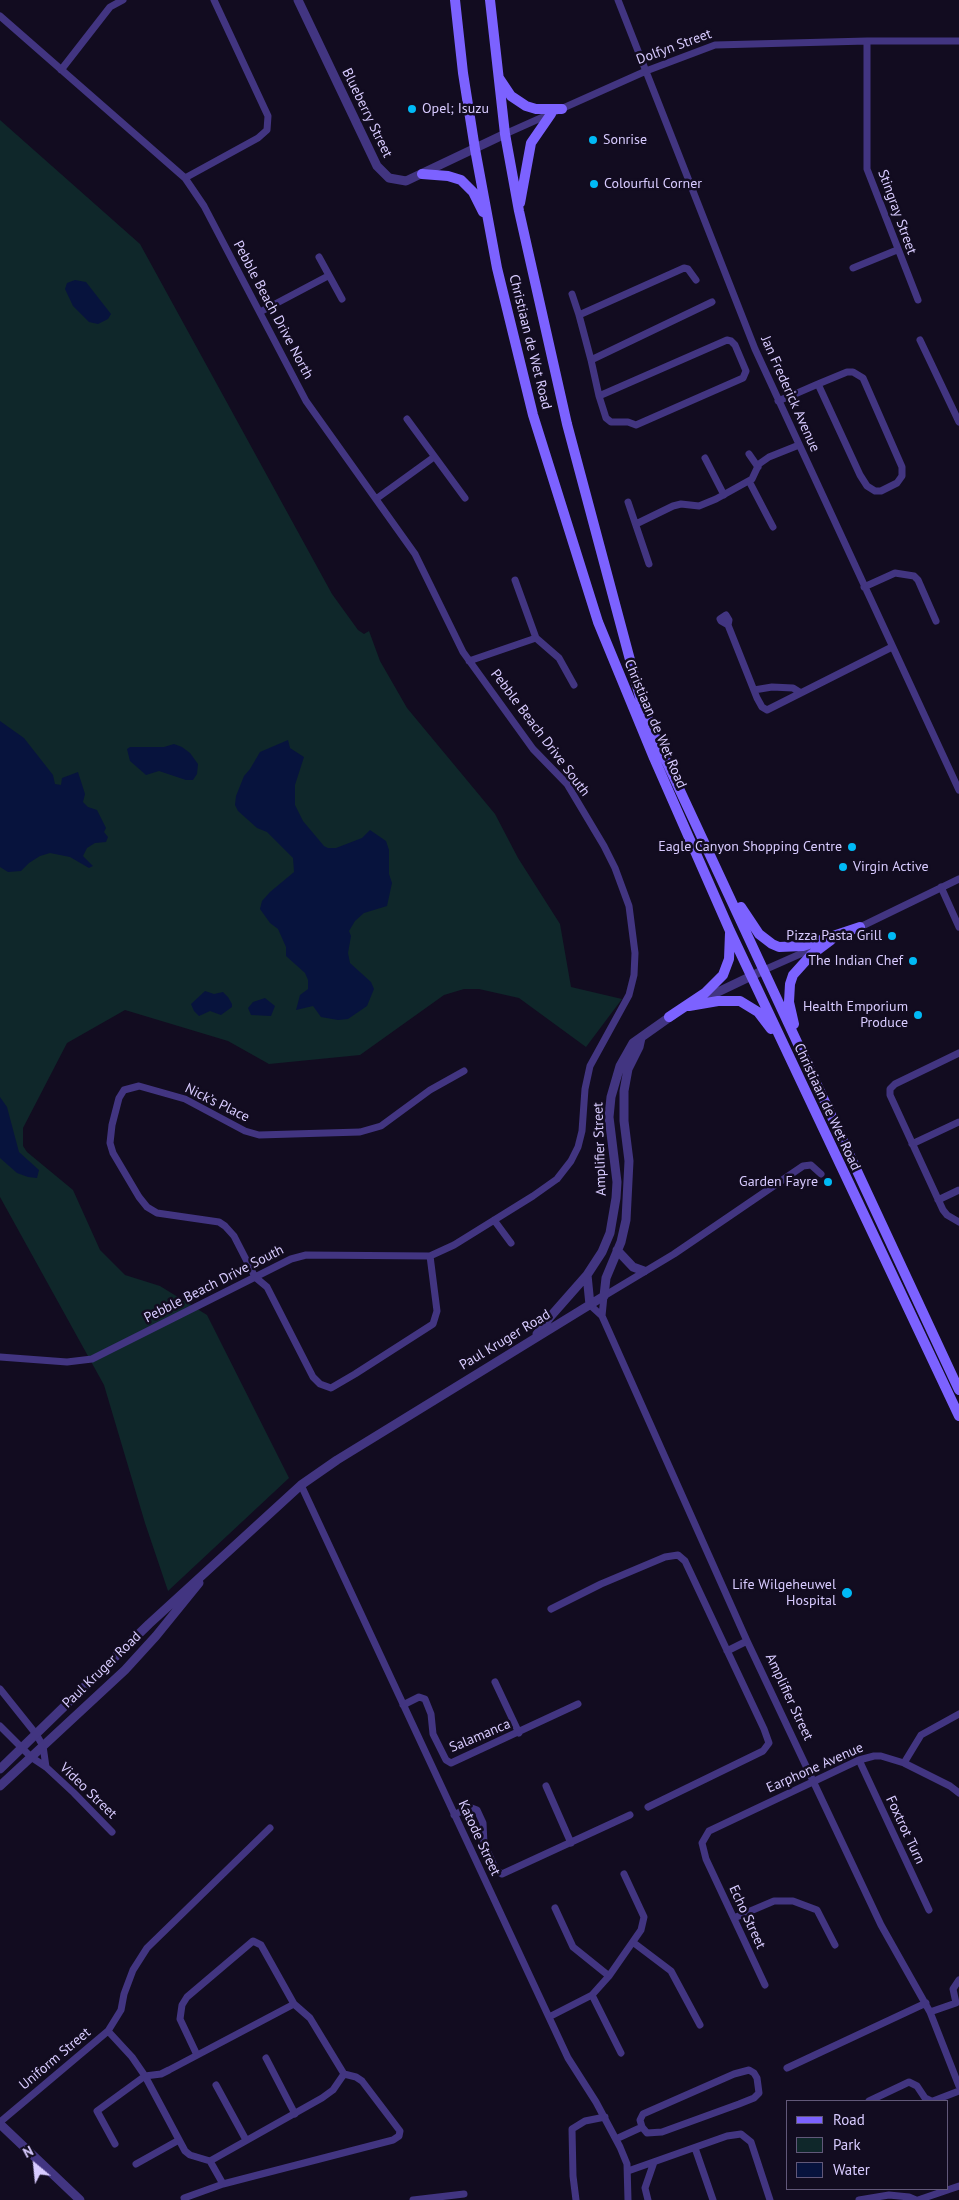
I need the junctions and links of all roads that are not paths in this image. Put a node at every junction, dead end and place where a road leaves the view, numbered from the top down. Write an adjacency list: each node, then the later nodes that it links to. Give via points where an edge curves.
1 (123, 0): 10 (street, via 110,6)
2 (214, 0): 18 (street, via 268,116 267,130)
3 (298, 0): 17 (street, Blueberry Street, via 377,166 388,178 396,181 406,181)
4 (455, 0): 16 (main road, Christiaan de Wet Road)
5 (490, 0): 12 (main road, Christiaan de Wet Road)
6 (618, 0): 11 (street, Jan Frederick Avenue)
7 (0, 16): 10 (street, Pebble Beach Drive North)
8 (867, 41): 9 (street, Dolfyn Street); 11 (street, Dolfyn Street, via 715,45); 21 (street, Stingray Street, via 868,169)
9 (959, 41)
10 (61, 70): 18 (street, Pebble Beach Drive North)
11 (646, 71): 13 (street, Dolfyn Street); 36 (street, Jan Frederick Avenue)
12 (497, 75): 13 (main road, via 510,96 520,103 536,109); 15 (main road, Christiaan de Wet Road)
13 (562, 109): 14 (street, Dolfyn Street)
14 (551, 114): 15 (street, Dolfyn Street); 19 (main road, via 531,143)
15 (505, 134): 16 (street, Dolfyn Street); 19 (main road, Christiaan de Wet Road)
16 (475, 149): 17 (street, Blueberry Street); 20 (main road, Christiaan de Wet Road)
17 (422, 174): 20 (main road, via 461,180 478,202)
18 (185, 178): 30 (street, Pebble Beach Drive North, via 204,206)
19 (519, 211): 63 (main road, Christiaan de Wet Road, via 567,424 641,701)
20 (490, 232): 68 (main road, Christiaan de Wet Road, via 533,415 598,622)
21 (897, 250): 23 (street); 28 (street, Stingray Street)
22 (319, 256): 24 (street)
23 (854, 268)
24 (328, 276): 27 (street); 30 (street)
25 (696, 280): 31 (street, via 684,268)
26 (572, 294): 31 (street)
27 (342, 299)
28 (918, 300)
29 (712, 302): 33 (street)
30 (260, 312): 47 (street, Pebble Beach Drive North, via 306,400)
31 (579, 315): 33 (street)
32 (920, 340): 38 (street)
33 (591, 360): 35 (street)
34 (818, 384): 34 (street, via 846,372 863,378 902,467 902,476 897,483 881,491 867,486); 36 (street)
35 (599, 396): 35 (street, via 608,421 639,424 743,378 746,371 735,345 727,340)
36 (778, 401): 39 (street, Jan Frederick Avenue)
37 (407, 419): 41 (street)
38 (959, 422)
39 (799, 445): 43 (street, via 769,457); 53 (street, Jan Frederick Avenue)
40 (749, 454): 43 (street)
41 (434, 457): 46 (street); 47 (street)
42 (705, 458): 45 (street)
43 (758, 467): 44 (street)
44 (749, 481): 45 (street); 50 (street)
45 (724, 495): 49 (street, via 699,506 673,506)
46 (465, 498)
47 (376, 499): 58 (street, Pebble Beach Drive North, via 415,554)
48 (628, 502): 49 (street)
49 (636, 524): 51 (street)
50 (773, 527)
51 (649, 564)
52 (515, 580): 56 (street)
53 (864, 587): 54 (street, via 895,573 914,576); 57 (street, Jan Frederick Avenue)
54 (936, 621)
55 (728, 625): 60 (street)
56 (536, 638): 58 (street); 59 (street, via 559,658)
57 (892, 647): 61 (street); 62 (street, Jan Frederick Avenue)
58 (469, 661): 84 (street, Pebble Beach Drive South, via 532,748 566,784 604,846 629,906 634,953 634,976 629,995 590,1066 581,1138 571,1161 550,1184)
59 (574, 685)
60 (754, 690): 61 (street, via 793,688); 61 (street, via 762,707 767,710)
61 (801, 693)
62 (959, 790)
63 (720, 874): 66 (main road, via 753,926 772,944 789,948 803,946); 70 (main road, Christiaan de Wet Road)
64 (959, 879): 65 (street)
65 (941, 887): 66 (street); 67 (street)
66 (860, 927): 69 (street)
67 (959, 927)
68 (730, 931): 71 (main road, Christiaan de Wet Road); 73 (main road, via 729,959 722,975 705,993)
69 (832, 939): 70 (street); 75 (main road, via 799,966 790,981 789,1002)
70 (764, 970): 71 (street, Amplifier Street); 75 (main road, Christiaan de Wet Road)
71 (752, 976): 72 (street, Amplifier Street); 76 (main road, Christiaan de Wet Road)
72 (689, 1006): 73 (street, Amplifier Street); 76 (main road, via 731,1000 748,1005 767,1022)
73 (669, 1017): 74 (street, Amplifier Street)
74 (641, 1038): 87 (street, Amplifier Street, via 628,1069 624,1091 628,1201); 90 (street, Amplifier Street, via 633,1043 625,1056 613,1086 609,1117 617,1182 614,1213 602,1252)
75 (797, 1041): 97 (main road, Christiaan de Wet Road)
76 (784, 1048): 98 (main road, Christiaan de Wet Road)
77 (959, 1053): 80 (street, via 890,1089 891,1100)
78 (464, 1070): 91 (street, Nick’s Place, via 380,1126 360,1132 259,1135 186,1099 139,1086 124,1090 114,1116 110,1143 139,1197 147,1208 157,1213 219,1222 226,1226)
79 (959, 1122): 80 (street)
80 (912, 1144): 83 (street)
81 (822, 1174): 89 (street, Paul Kruger Road, via 811,1165 803,1166)
82 (959, 1190): 83 (street)
83 (938, 1200): 85 (street, via 947,1216)
84 (494, 1220): 86 (street); 88 (street, Pebble Beach Drive South)
85 (959, 1222)
86 (511, 1244)
87 (618, 1250): 89 (street, via 634,1267); 92 (street, Amplifier Street, via 606,1278)
88 (430, 1256): 91 (street, Pebble Beach Drive South, via 306,1255); 91 (street, via 437,1311 432,1324 331,1388 320,1384 314,1377 267,1287)
89 (644, 1271): 92 (street, Paul Kruger Road)
90 (587, 1275): 93 (street); 95 (street, Amplifier Street)
91 (255, 1277): 96 (street, Pebble Beach Drive South, via 92,1359 67,1362)
92 (604, 1296): 93 (street, Paul Kruger Road); 94 (street, Amplifier Street)
93 (590, 1305): 94 (street, Amplifier Street); 95 (street, Paul Kruger Road)
94 (602, 1316): 102 (street, Amplifier Street)
95 (536, 1337): 99 (street, Paul Kruger Road)
96 (0, 1357)
97 (959, 1390)
98 (959, 1416)
99 (301, 1485): 100 (street, Paul Kruger Road); 107 (street, Katode Street)
100 (214, 1564): 111 (street, Paul Kruger Road); 112 (street, Paul Kruger Road, via 125,1670)
101 (551, 1609): 103 (street, via 601,1584 665,1557 678,1555 685,1561)
102 (747, 1641): 103 (street); 119 (street, Amplifier Street)
103 (727, 1651): 123 (street, via 764,1729 768,1747)
104 (495, 1682): 110 (street)
105 (0, 1689): 111 (street)
106 (578, 1704): 110 (street, Salamanca)
107 (403, 1706): 110 (street, Salamanca, via 418,1697 425,1699 431,1714 433,1734 449,1763); 124 (street, Katode Street)
108 (959, 1714): 116 (street, via 921,1735)
109 (0, 1726): 113 (street, Video Street)
110 (519, 1733)
111 (36, 1734): 112 (street); 113 (street, Paul Kruger Road)
112 (43, 1746): 114 (street, Paul Kruger Road); 117 (street, Video Street)
113 (22, 1748): 114 (street, Video Street); 118 (street, Paul Kruger Road)
114 (31, 1757): 117 (street, Video Street); 120 (street, Paul Kruger Road)
115 (859, 1760): 116 (street, Earphone Avenue, via 881,1756); 119 (street, Earphone Avenue); 132 (street, Foxtrot Turn)
116 (904, 1763): 122 (street, Earphone Avenue)
117 (46, 1767): 127 (street, Video Street)
118 (0, 1769)
119 (814, 1782): 129 (street, Earphone Avenue, via 709,1831 702,1843); 140 (street, Amplifier Street, via 881,1925)
120 (0, 1786)
121 (546, 1786): 128 (street)
122 (959, 1793)
123 (648, 1806)
124 (454, 1815): 128 (street, via 469,1807 477,1810 483,1823 484,1844 501,1874); 144 (street, Katode Street)
125 (630, 1815): 128 (street)
126 (270, 1828): 146 (street, Uniform Street, via 152,1942 134,1970 120,2010)
127 (112, 1832)
128 (571, 1843)
129 (706, 1859): 133 (street, Echo Street)
130 (624, 1874): 134 (street, via 644,1917)
131 (554, 1908): 136 (street, via 573,1947)
132 (928, 1910)
133 (734, 1918): 135 (street, via 774,1901 793,1901 817,1910); 138 (street, Echo Street)
134 (634, 1943): 136 (street); 145 (street, via 671,1972)
135 (835, 1945)
136 (609, 1976): 139 (street)
137 (959, 1980): 142 (street, via 952,1989)
138 (765, 1985)
139 (592, 1995): 144 (street); 147 (street)
140 (926, 2003): 143 (street, Amplifier Street); 150 (street)
141 (294, 2004): 148 (street); 148 (street, via 260,1945 253,1941 187,1997 182,2005 180,2019); 151 (street, via 310,2018)
142 (958, 2006): 143 (street)
143 (930, 2012): 154 (street, Amplifier Street)
144 (548, 2017): 160 (street, Katode Street, via 572,2066)
145 (700, 2025)
146 (108, 2031): 152 (street); 161 (street, Uniform Street)
147 (621, 2053)
148 (197, 2055): 152 (street, via 162,2074)
149 (266, 2058): 159 (street)
150 (787, 2068)
151 (344, 2074): 159 (street, via 328,2094); 172 (street, via 362,2081 399,2129 399,2136)
152 (145, 2076): 164 (street); 166 (street, via 97,2112)
153 (216, 2085): 165 (street)
154 (959, 2086)
155 (959, 2092): 158 (street)
156 (871, 2100): 157 (street, via 909,2082)
157 (930, 2100)
158 (935, 2100)
159 (295, 2114): 165 (street)
160 (605, 2117): 163 (street, Katode Street); 178 (street, via 584,2121 572,2129)
161 (0, 2123): 176 (street)
162 (642, 2127): 162 (street, via 640,2120 643,2114 734,2074 749,2070 757,2078 759,2092 754,2098 662,2132 648,2133); 163 (street)
163 (616, 2139): 171 (street, Katode Street)
164 (179, 2140): 168 (street, via 190,2155); 170 (street)
165 (246, 2140): 168 (street)
166 (115, 2144)
167 (695, 2148): 169 (street); 181 (street); 182 (street, via 736,2134 746,2136 751,2142)
168 (210, 2161): 172 (street)
169 (654, 2162): 171 (street); 180 (street, via 645,2188)
170 (136, 2164)
171 (628, 2172): 179 (street, Katode Street)
172 (222, 2184): 175 (street)
173 (947, 2190): 184 (street)
174 (464, 2194): 177 (street)
175 (184, 2198)
176 (80, 2200)
177 (415, 2200)
178 (576, 2200)
179 (628, 2200)
180 (648, 2200)
181 (713, 2200)
182 (770, 2200)
183 (859, 2200): 184 (street, via 889,2195 909,2196)
184 (917, 2200)

